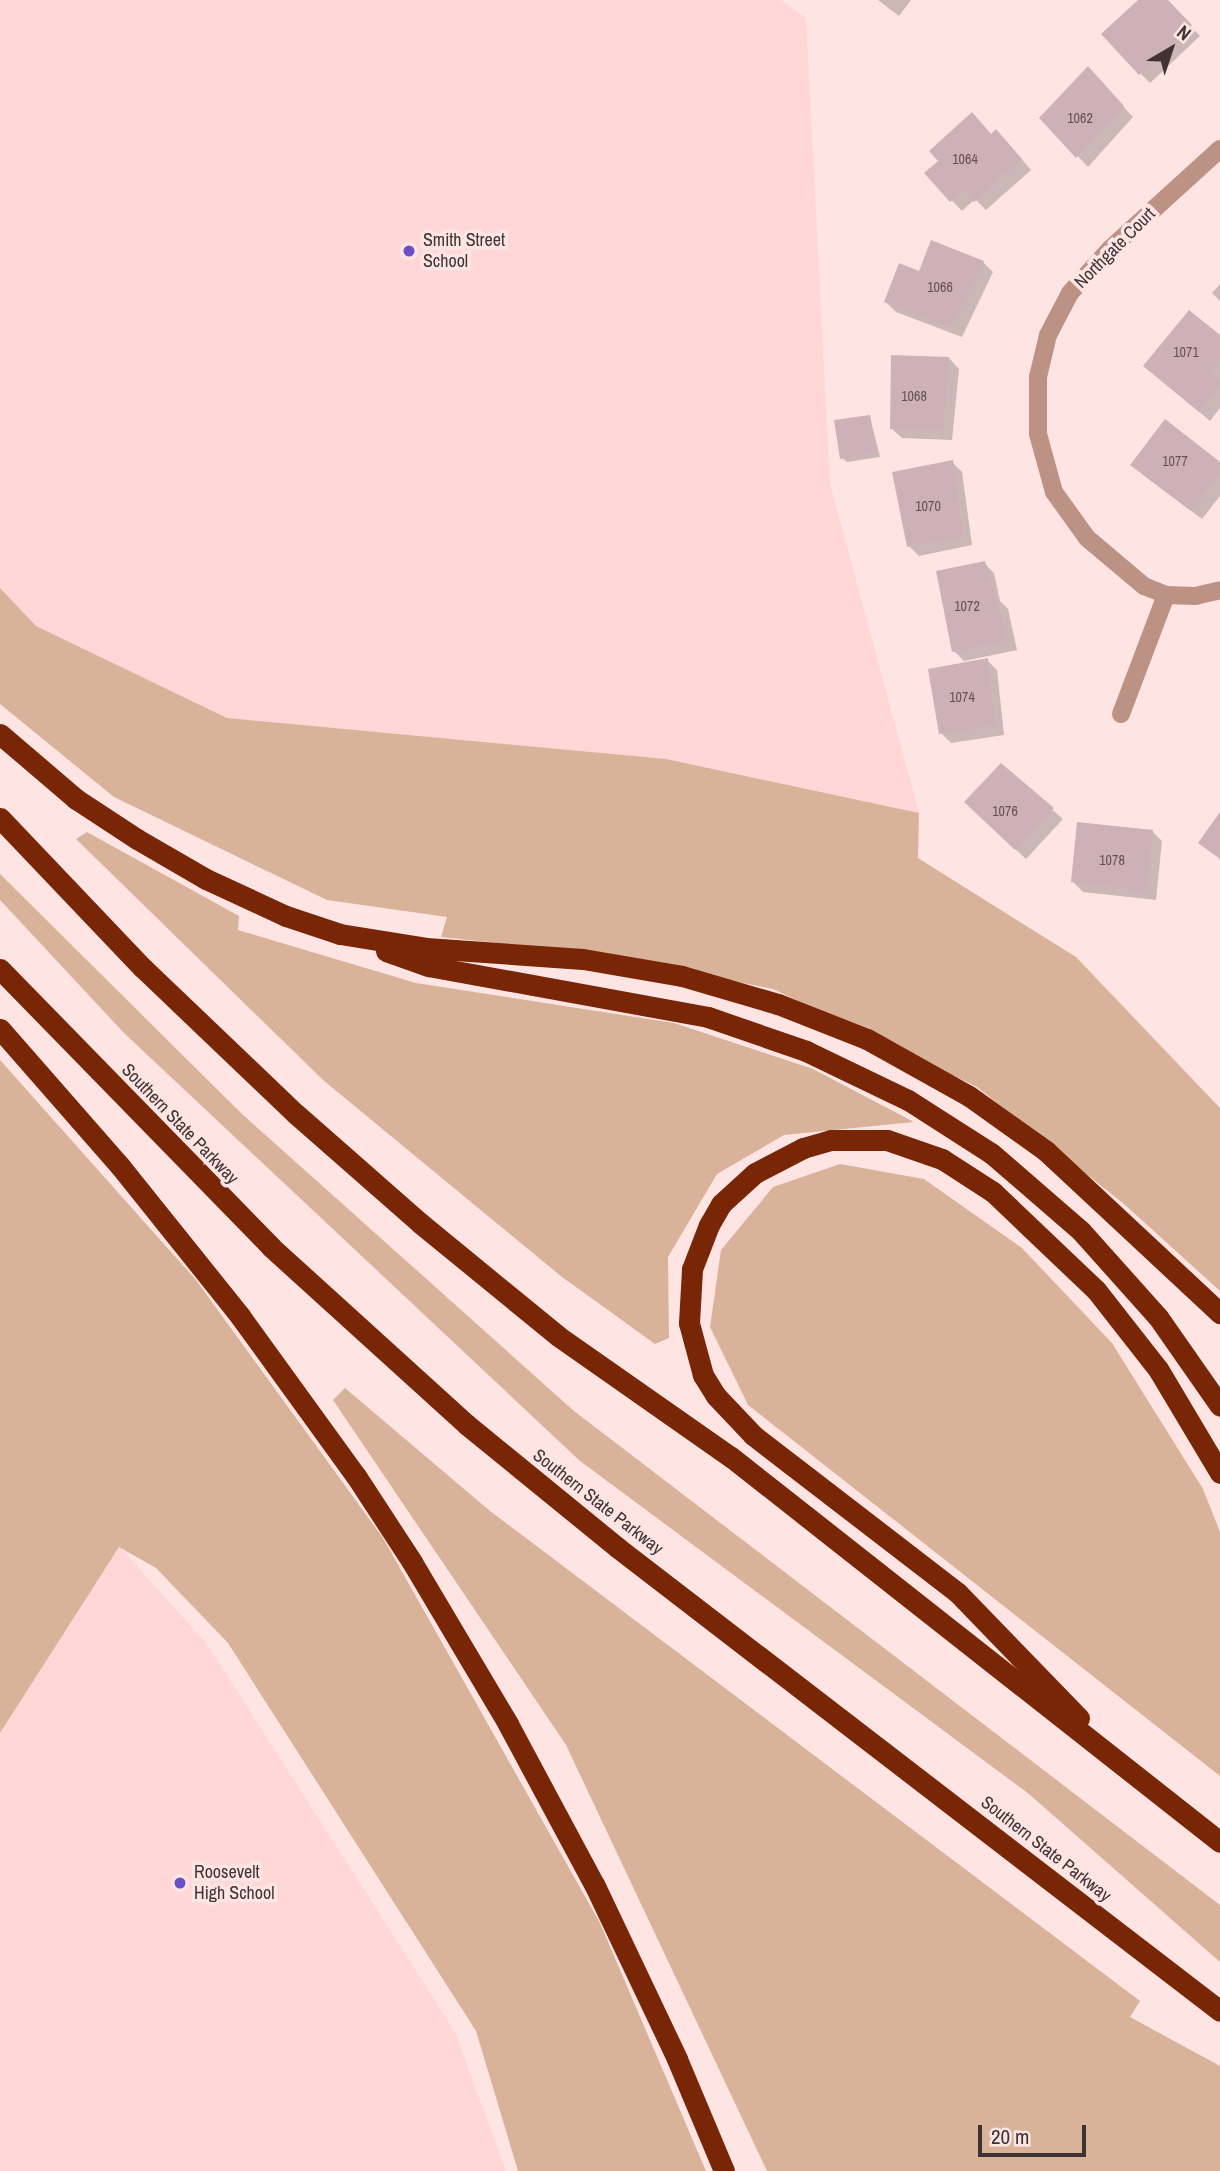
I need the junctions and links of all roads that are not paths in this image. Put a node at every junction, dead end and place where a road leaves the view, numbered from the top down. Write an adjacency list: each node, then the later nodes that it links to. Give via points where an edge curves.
1 (1220, 149): 3 (street, Northgate Court, via 1110,249 1070,293 1048,335 1038,377 1038,434 1054,492 1103,555 1124,574)
2 (1220, 590): 3 (street, Northgate Court, via 1195,596)
3 (1166, 595): 4 (street)
4 (1121, 714)
5 (0, 734): 7 (highway, via 76,799 137,839 286,916)
6 (0, 818): 13 (highway, via 143,968 296,1114 420,1223 558,1336 731,1457)
7 (340, 934): 10 (highway, via 478,954 632,965 730,988 820,1019 921,1068 1046,1151); 11 (highway, via 428,966 708,1017 806,1051 908,1100 990,1153 1081,1231 1158,1317)
8 (0, 969): 15 (highway, Southern State Parkway, via 261,1238 476,1432 618,1548)
9 (0, 1029): 16 (highway, via 120,1166 240,1316 412,1562 508,1724 595,1886)
10 (1220, 1313)
11 (1220, 1406)
12 (1220, 1473): 13 (highway, via 1158,1369 1096,1290 993,1192 942,1159 887,1140 831,1140 803,1148 777,1159 737,1188 721,1204 699,1245 689,1296 694,1350 703,1375 732,1416 958,1592)
13 (1136, 1778): 14 (highway)
14 (1220, 1842)
15 (1220, 2011)
16 (724, 2171)

